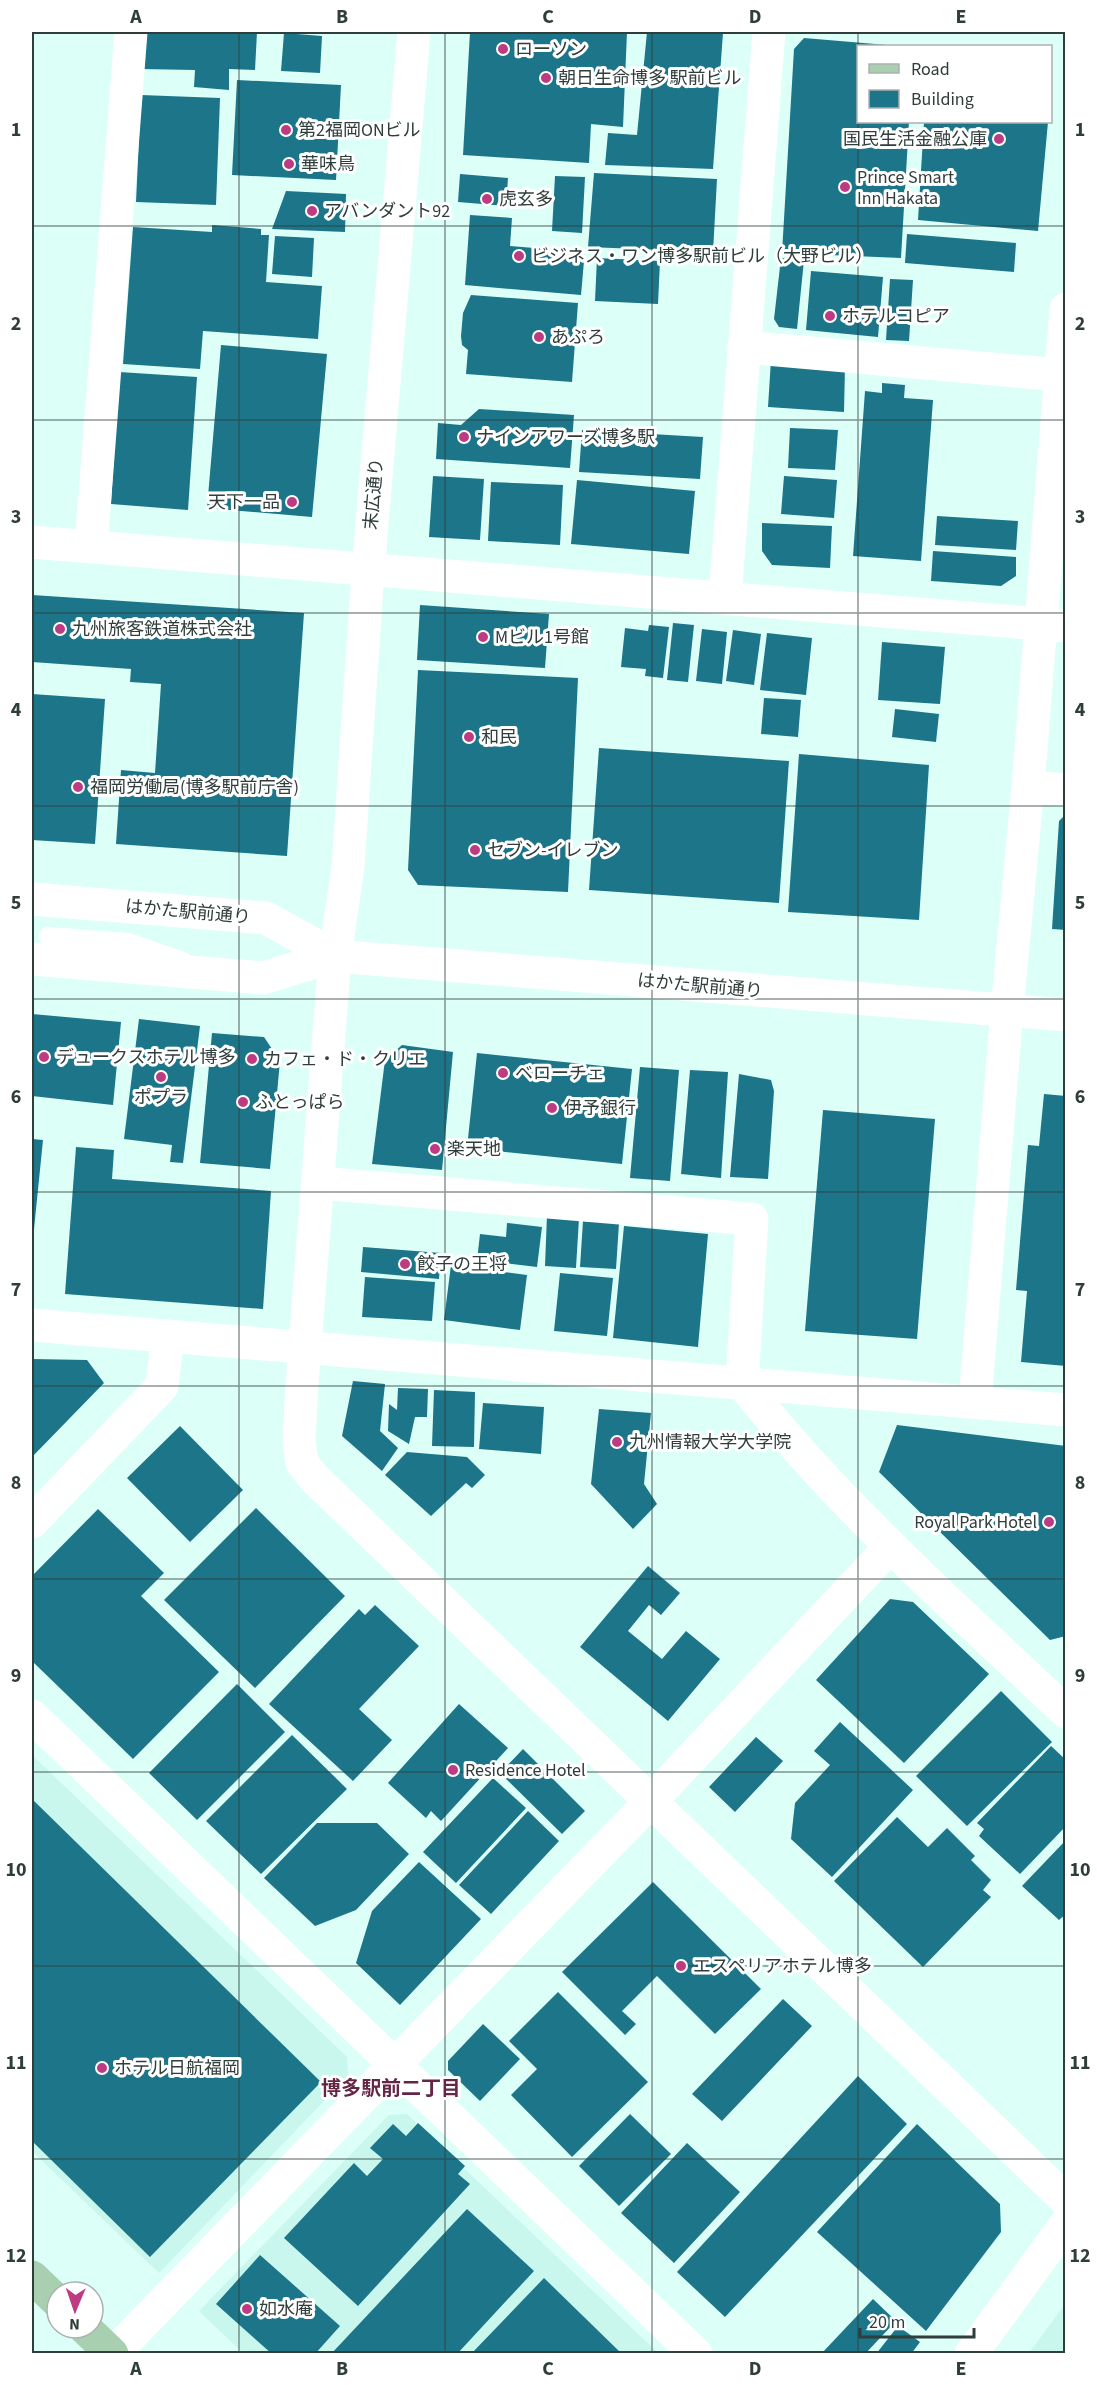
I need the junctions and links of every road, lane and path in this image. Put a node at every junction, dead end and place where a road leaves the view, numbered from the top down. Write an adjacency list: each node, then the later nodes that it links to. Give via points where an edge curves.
1 (132, 32): 8 (street)
2 (414, 32): 9 (street, 末広通り)
3 (769, 32): 5 (street)
4 (1065, 309): 6 (street)
5 (744, 346): 6 (street); 10 (street)
6 (1060, 375): 11 (street)
7 (32, 542): 8 (street)
8 (91, 547): 9 (street)
9 (368, 571): 10 (street); 16 (street, 末広通り, via 348,867)
10 (725, 597): 11 (street)
11 (1054, 625): 12 (street)
12 (1029, 787): 13 (street); 17 (street)
13 (1065, 790)
14 (32, 898): 16 (street, はかた駅前通り, via 266,918)
15 (40, 948): 16 (street, はかた駅前通り, via 263,978)
16 (335, 956): 17 (street, はかた駅前通り); 19 (street, 末広通り)
17 (1007, 1010): 18 (street, はかた駅前通り); 24 (street)
18 (1065, 1015)
19 (319, 1183): 22 (street, 末広通り); 23 (street, via 753,1219)
20 (32, 1325): 21 (street)
21 (168, 1336): 22 (street); 26 (street, via 162,1386)
22 (305, 1347): 23 (street); 30 (street, 末広通り, via 299,1440 302,1463 322,1487)
23 (742, 1383): 24 (street); 27 (street, via 785,1437)
24 (975, 1402): 25 (street)
25 (1065, 1410)
26 (32, 1521)
27 (890, 1547): 28 (street); 30 (street)
28 (1065, 1712)
29 (32, 1716): 31 (street)
30 (650, 1802): 31 (street); 32 (street, 末広通り)
31 (395, 2065): 37 (street); 38 (street)
32 (1065, 2200)
33 (1065, 2224): 39 (street)
34 (32, 2277): 35 (main road)
35 (45, 2289)
36 (97, 2340): 37 (main road)
37 (112, 2354)
38 (696, 2354)
39 (971, 2354)

